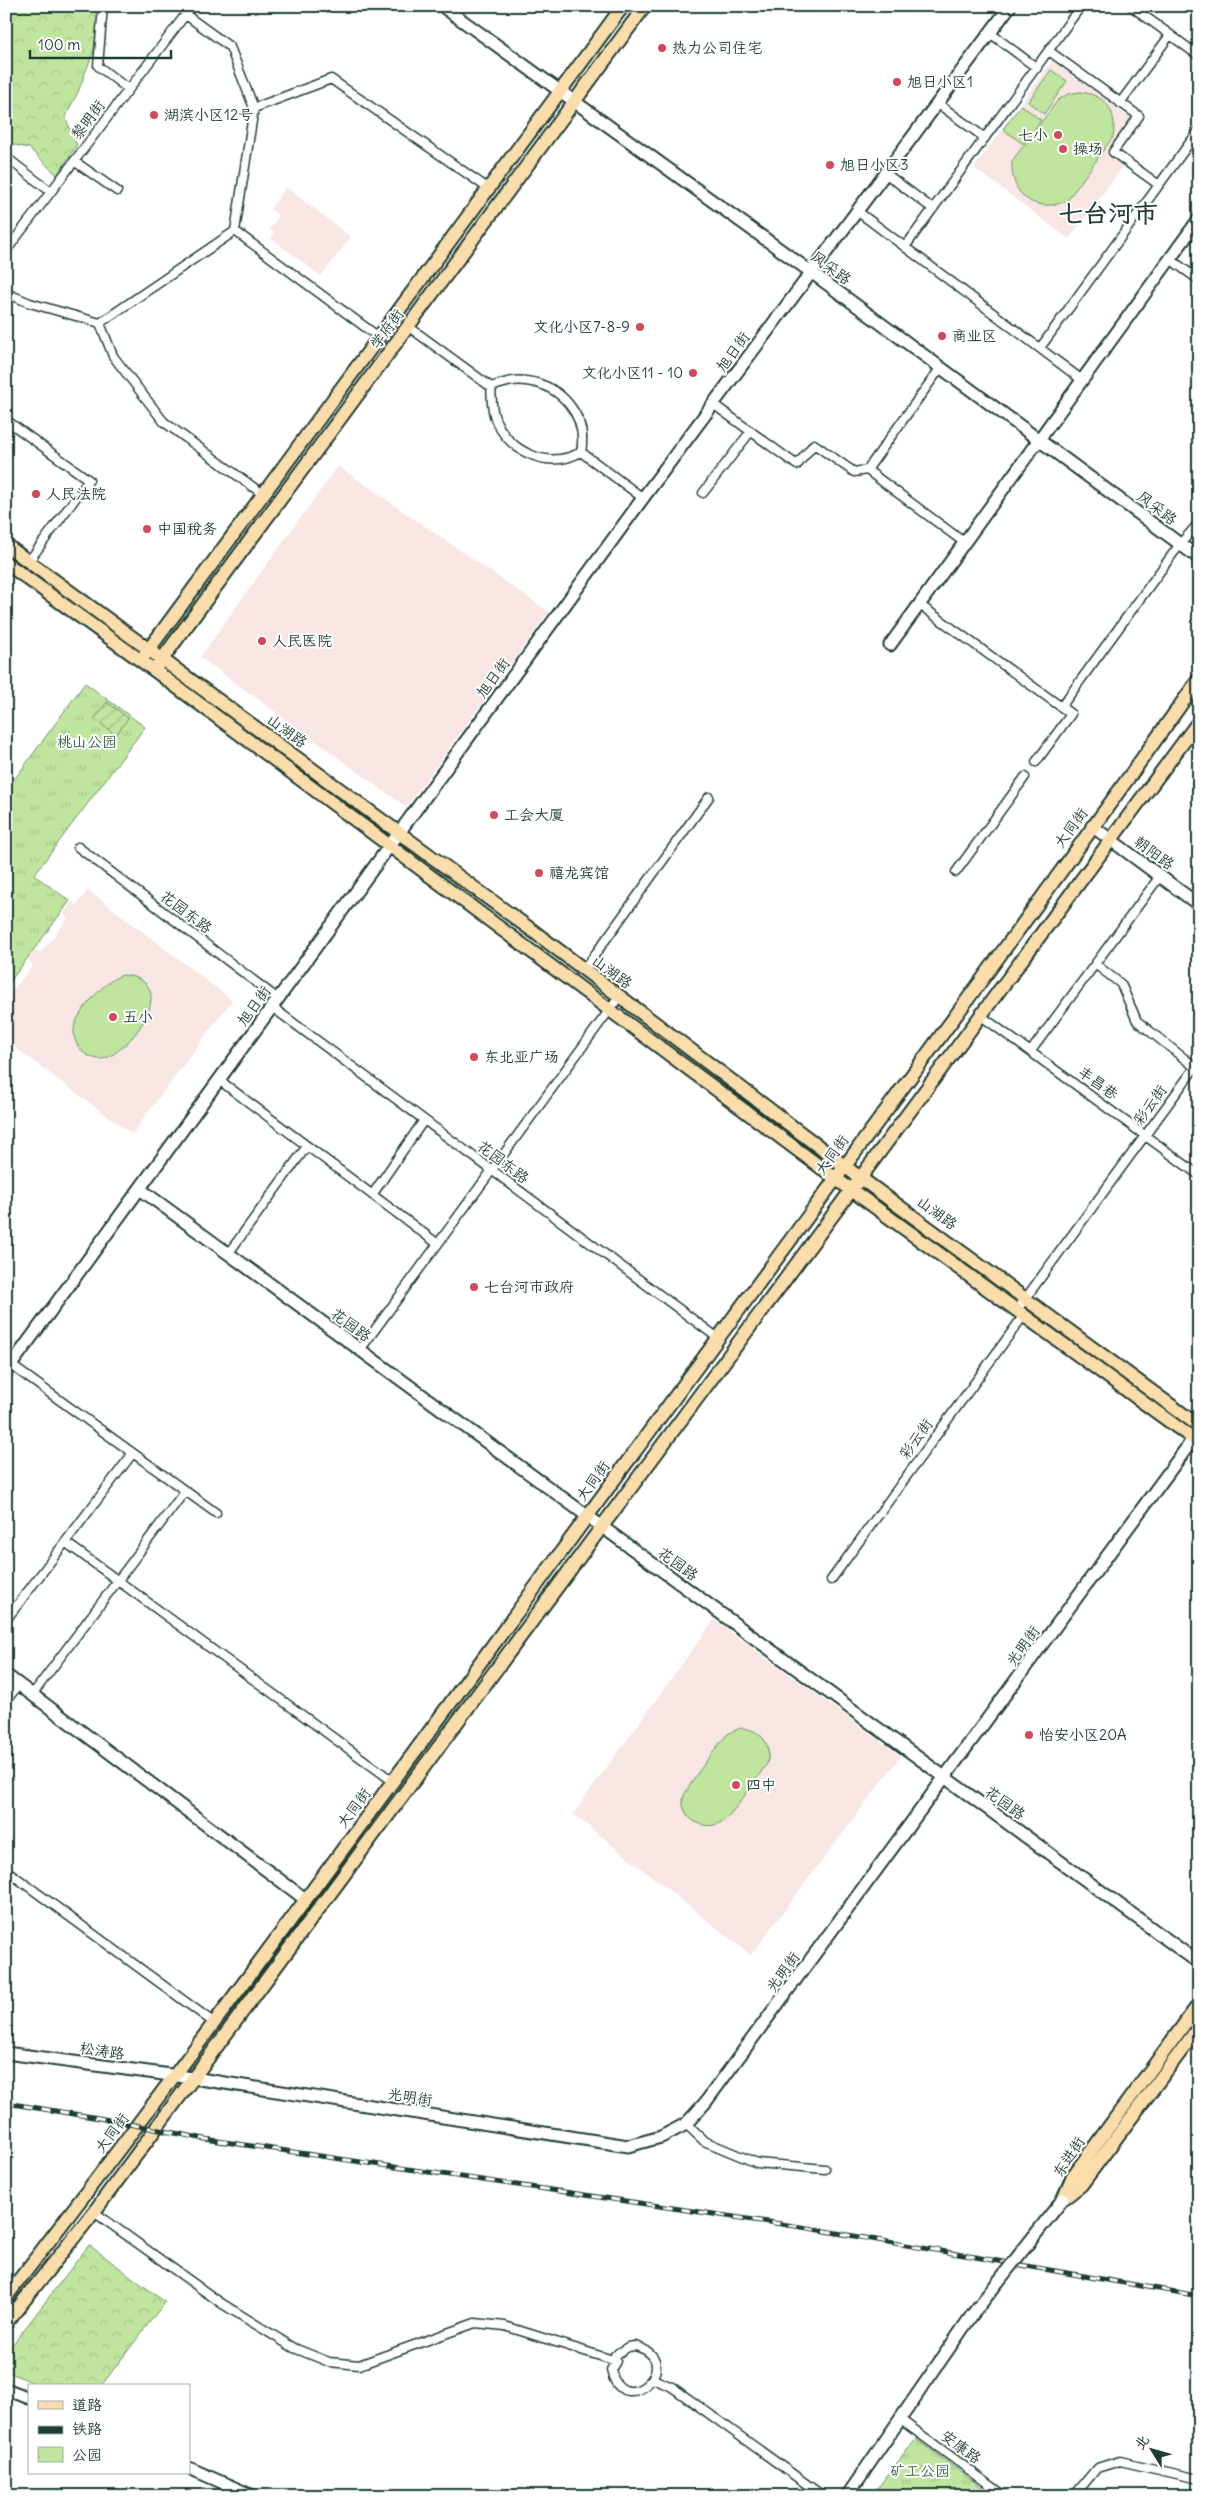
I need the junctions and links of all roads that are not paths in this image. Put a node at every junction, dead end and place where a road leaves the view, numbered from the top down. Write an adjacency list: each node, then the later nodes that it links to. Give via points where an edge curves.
1 (103, 6): 15 (street, via 98,66)
2 (192, 6): 9 (street, 黎明街)
3 (442, 6): 16 (main road, 风采路)
4 (623, 6): 16 (main road, 学府街)
5 (645, 6): 17 (main road, 学府街)
6 (1010, 6): 10 (main road, 旭日街)
7 (1081, 6): 12 (street)
8 (1131, 6): 11 (street)
9 (186, 15): 15 (street, 黎明街); 20 (street, via 230,47)
10 (990, 33): 14 (street); 18 (main road, 旭日街)
11 (1170, 34): 13 (street); 19 (street)
12 (1049, 51): 14 (street); 19 (street)
13 (1199, 56)
14 (1036, 68): 22 (street)
15 (128, 90): 24 (street, 黎明街)
16 (560, 92): 17 (main road, 风采路); 27 (main road, 学府街)
17 (576, 101): 37 (main road, 风采路); 41 (main road, 学府街)
18 (937, 103): 22 (street); 25 (main road, 旭日街)
19 (1120, 103): 26 (street, via 1139,116 1113,152)
20 (254, 108): 27 (street, via 331,79); 33 (street)
21 (1199, 130): 26 (street)
22 (985, 138): 30 (street)
23 (6, 161): 28 (street, via 11,161)
24 (74, 161): 28 (street, 黎明街); 29 (street)
25 (885, 173): 30 (street); 31 (main road, 旭日街)
26 (1159, 185): 43 (street)
27 (489, 189): 42 (main road, 学府街)
28 (51, 192): 35 (street, 黎明街)
29 (117, 192)
30 (933, 209): 34 (street)
31 (857, 211): 34 (street); 37 (main road, 旭日街)
32 (1199, 219): 36 (main road)
33 (235, 231): 40 (street); 42 (street)
34 (905, 247): 43 (street)
35 (6, 251)
36 (1170, 259): 38 (street); 45 (main road)
37 (811, 272): 44 (main road, 风采路); 49 (main road, 旭日街)
38 (1199, 280)
39 (6, 293): 40 (street)
40 (100, 323): 56 (street, via 113,356 164,422)
41 (409, 327): 47 (street); 48 (main road, 学府街)
42 (380, 338): 46 (main road, 学府街)
43 (1040, 348): 45 (street)
44 (941, 367): 52 (main road, 风采路); 54 (street)
45 (1082, 380): 52 (main road)
46 (344, 387): 48 (main road, via 347,397); 56 (main road, 学府街)
47 (491, 387): 53 (street, via 496,421 515,447 538,458 567,458); 53 (street, via 511,381 526,381 556,391 568,401 580,424)
48 (358, 397): 69 (main road, 学府街)
49 (713, 404): 51 (street); 57 (main road, 旭日街)
50 (6, 420): 63 (street, via 89,480)
51 (750, 431): 54 (street, via 797,465 814,444 854,472); 55 (street)
52 (1040, 440): 59 (main road); 60 (main road, 风采路)
53 (581, 452): 57 (street)
54 (867, 470): 59 (street)
55 (703, 493)
56 (264, 495): 67 (main road, 学府街)
57 (644, 498): 77 (main road, 旭日街)
58 (1199, 523): 60 (street)
59 (965, 543): 65 (main road)
60 (1180, 544): 62 (main road, 风采路); 71 (street)
61 (6, 545): 63 (main road, 山湖路)
62 (1199, 558)
63 (29, 562): 67 (main road, 山湖路)
64 (6, 563): 68 (main road, 山湖路)
65 (920, 605): 66 (main road); 71 (street)
66 (890, 645)
67 (148, 650): 68 (main road, 学府街); 69 (main road, 山湖路)
68 (140, 661): 69 (main road, 山湖路)
69 (158, 665): 77 (main road, 山湖路); 79 (main road, 山湖路)
70 (1199, 679): 76 (main road, 大同街)
71 (1061, 707): 73 (street, via 1071,714)
72 (1199, 721): 78 (main road)
73 (1036, 762)
74 (1025, 777): 81 (street)
75 (710, 797): 85 (street)
76 (1092, 826): 78 (main road, 朝阳路); 96 (main road, 大同街)
77 (399, 833): 79 (main road, 旭日街); 85 (main road, 山湖路)
78 (1111, 840): 82 (main road, 朝阳路); 89 (main road)
79 (390, 845): 87 (main road, 旭日街); 88 (main road, 山湖路)
80 (78, 847): 87 (street, 花园东路)
81 (956, 872)
82 (1160, 876): 83 (main road, 朝阳路); 84 (street)
83 (1199, 905)
84 (1095, 964): 90 (street); 91 (street, via 1121,984 1137,1021)
85 (583, 971): 86 (main road, 山湖路)
86 (619, 996): 88 (street); 96 (main road, 山湖路)
87 (275, 1003): 92 (main road, 旭日街); 93 (street, 花园东路)
88 (610, 1010): 97 (street); 100 (main road, 山湖路)
89 (980, 1014): 90 (street, 丰昌巷); 99 (main road)
90 (1031, 1051): 94 (street, 丰昌巷)
91 (1197, 1064): 94 (street, 彩云街)
92 (218, 1080): 95 (street); 101 (main road, 旭日街)
93 (424, 1120): 97 (street, 花园东路); 103 (street)
94 (1145, 1136): 98 (street, 丰昌巷); 106 (street, 彩云街)
95 (307, 1146): 103 (street); 105 (street)
96 (844, 1165): 99 (main road, 山湖路); 100 (main road, 大同街)
97 (492, 1170): 104 (street); 108 (street, 花园东路)
98 (1199, 1175)
99 (860, 1177): 102 (main road); 106 (main road, 山湖路)
100 (835, 1178): 102 (main road, 山湖路); 108 (main road, 大同街)
101 (140, 1189): 105 (main road, 花园路); 110 (main road, 旭日街)
102 (852, 1190): 107 (main road, 山湖路); 117 (main road)
103 (372, 1195): 104 (street)
104 (438, 1244): 109 (street)
105 (228, 1254): 109 (main road, 花园路)
106 (1026, 1298): 107 (street, 彩云街); 111 (main road, 山湖路)
107 (1020, 1312): 112 (main road, 山湖路); 120 (street, 彩云街)
108 (718, 1338): 116 (main road, 大同街)
109 (360, 1350): 116 (main road, 花园路)
110 (9, 1369): 113 (street)
111 (1199, 1426)
112 (1197, 1437): 126 (main road, 光明街)
113 (132, 1453): 114 (street); 118 (street)
114 (185, 1491): 115 (street); 119 (street)
115 (216, 1513)
116 (587, 1517): 117 (main road, 花园路); 127 (main road, 大同街)
117 (602, 1528): 126 (main road, 花园路); 136 (main road)
118 (65, 1542): 119 (street); 121 (street)
119 (118, 1580): 124 (street); 127 (street)
120 (831, 1580)
121 (6, 1620)
122 (6, 1675): 123 (main road)
123 (18, 1684): 124 (main road); 125 (street)
124 (32, 1695): 129 (main road)
125 (6, 1701)
126 (945, 1777): 130 (main road, 花园路); 137 (main road, 光明街, via 705,2103)
127 (394, 1782): 129 (main road, 大同街)
128 (6, 1870): 132 (street)
129 (305, 1899): 132 (main road, 大同街)
130 (1199, 1963)
131 (1199, 2004): 139 (main road, 东进街, via 1073,2176)
132 (213, 2022): 135 (main road, 大同街)
133 (1199, 2027): 139 (main road, 东进街, via 1082,2185)
134 (6, 2053): 135 (main road, 松涛路)
135 (174, 2075): 136 (main road, 松涛路); 141 (main road, 大同街)
136 (193, 2078): 137 (main road, 光明街, via 628,2146 661,2137); 140 (main road)
137 (686, 2124): 138 (street, via 704,2141 757,2163)
138 (825, 2169)
139 (1063, 2199): 148 (main road, bridge, via 972,2315)
140 (94, 2212): 142 (main road); 144 (street, via 221,2303 294,2348 329,2362 359,2365 475,2323 505,2326)
141 (6, 2297)
142 (11, 2309): 143 (main road)
143 (6, 2323)
144 (616, 2361): 145 (street, via 611,2370 623,2388 636,2391); 145 (street, via 615,2355 621,2350 643,2348 653,2358)
145 (653, 2379): 152 (street, via 672,2387)
146 (6, 2389): 147 (main road)
147 (28, 2398)
148 (900, 2420): 153 (main road); 154 (street, 安康路)
149 (190, 2468): 151 (main road)
150 (1199, 2479): 155 (street, via 1120,2461 1097,2468)
151 (253, 2496)
152 (823, 2496)
153 (847, 2496)
154 (1004, 2496)
155 (1074, 2496)

